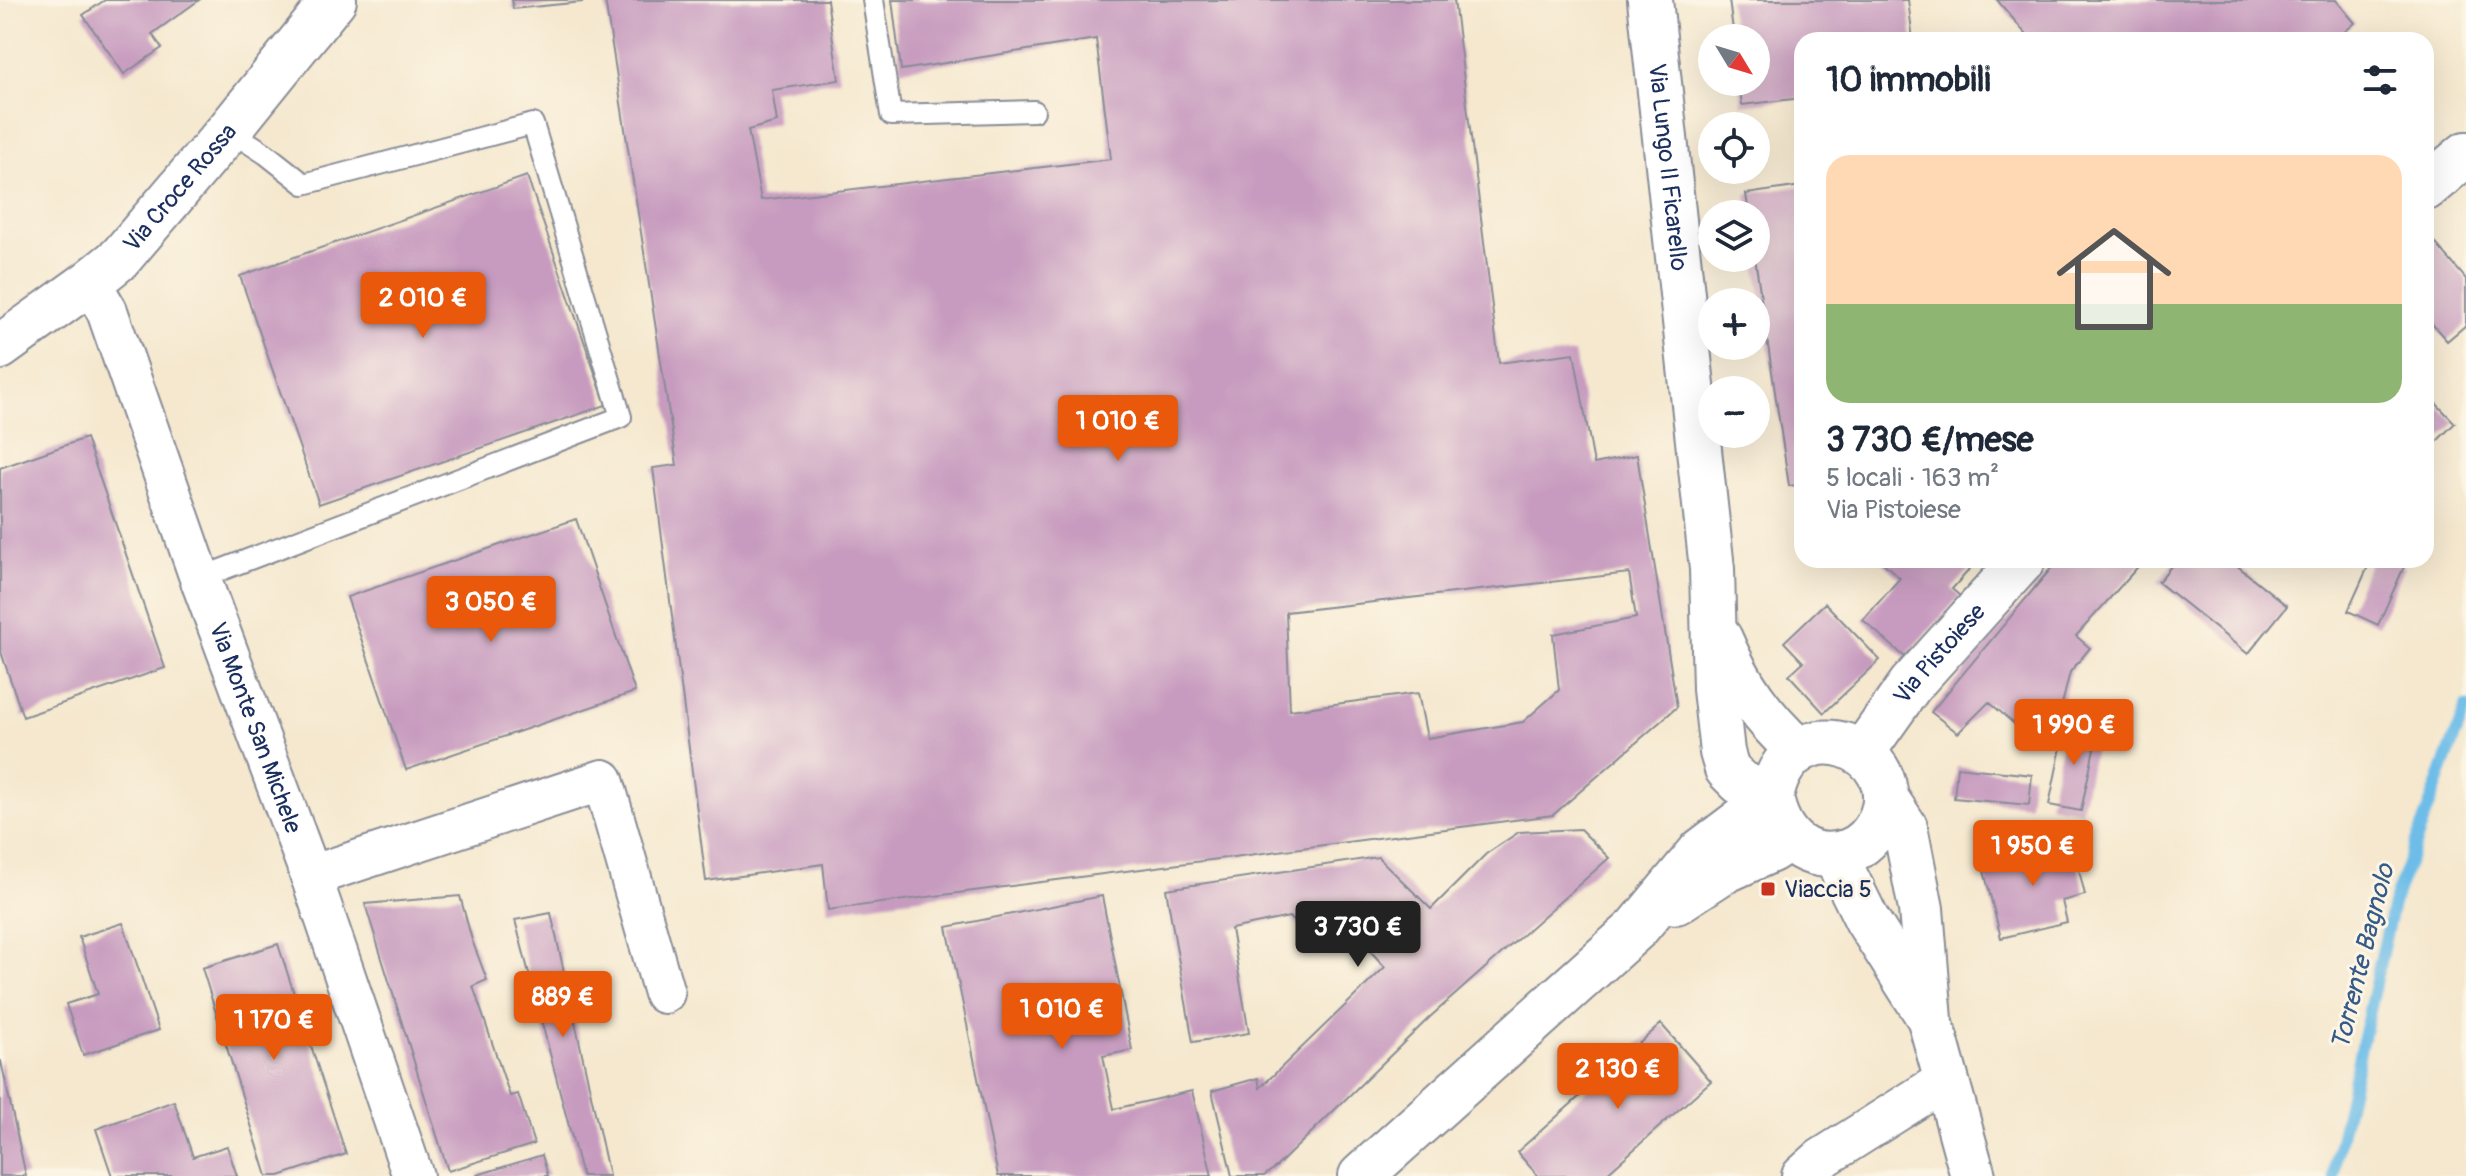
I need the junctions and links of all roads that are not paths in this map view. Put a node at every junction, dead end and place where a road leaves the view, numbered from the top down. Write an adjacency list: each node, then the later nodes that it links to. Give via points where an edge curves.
1 (334, 0): 5 (street, Via Croce Rossa)
2 (873, 0): 4 (lane, via 891,115)
3 (1650, 0): 12 (street, Via Lungo Il Ficarello, via 1712,569)
4 (1034, 111)
5 (229, 130): 8 (street, Via Croce Rossa, via 120,258); 11 (lane, via 304,184 533,124 621,417)
6 (2466, 154): 7 (street)
7 (2434, 181)
8 (90, 282): 9 (street, Via Croce Rossa); 11 (street, Via Monte San Michele, via 107,311)
9 (0, 347)
10 (2016, 568): 14 (street, Via Pistoiese, via 1911,684)
11 (200, 578): 19 (street, Via Monte San Michele)
12 (1713, 622): 13 (street, Via Lungo Il Ficarello, via 1746,692); 16 (street, Via Lungo Il Ficarello, via 1715,689 1727,769)
13 (1798, 750): 14 (street, via 1837,742); 16 (street, via 1784,763)
14 (1862, 753): 15 (street, via 1875,766)
15 (1885, 797): 18 (street, via 1873,833 1854,849); 22 (street, via 1905,827 1921,909)
16 (1771, 798): 17 (street, via 1775,819); 20 (street, via 1701,851)
17 (1788, 839): 18 (street, via 1811,853); 20 (street, via 1722,872)
18 (1835, 855): 22 (street, via 1867,920)
19 (311, 876): 21 (street, via 603,780); 24 (street, Via Monte San Michele)
20 (1637, 928): 25 (street)
21 (664, 993)
22 (1930, 1020): 23 (street)
23 (1946, 1080): 26 (street); 27 (street)
24 (413, 1176)
25 (1361, 1176)
26 (1802, 1176)
27 (1973, 1176)

